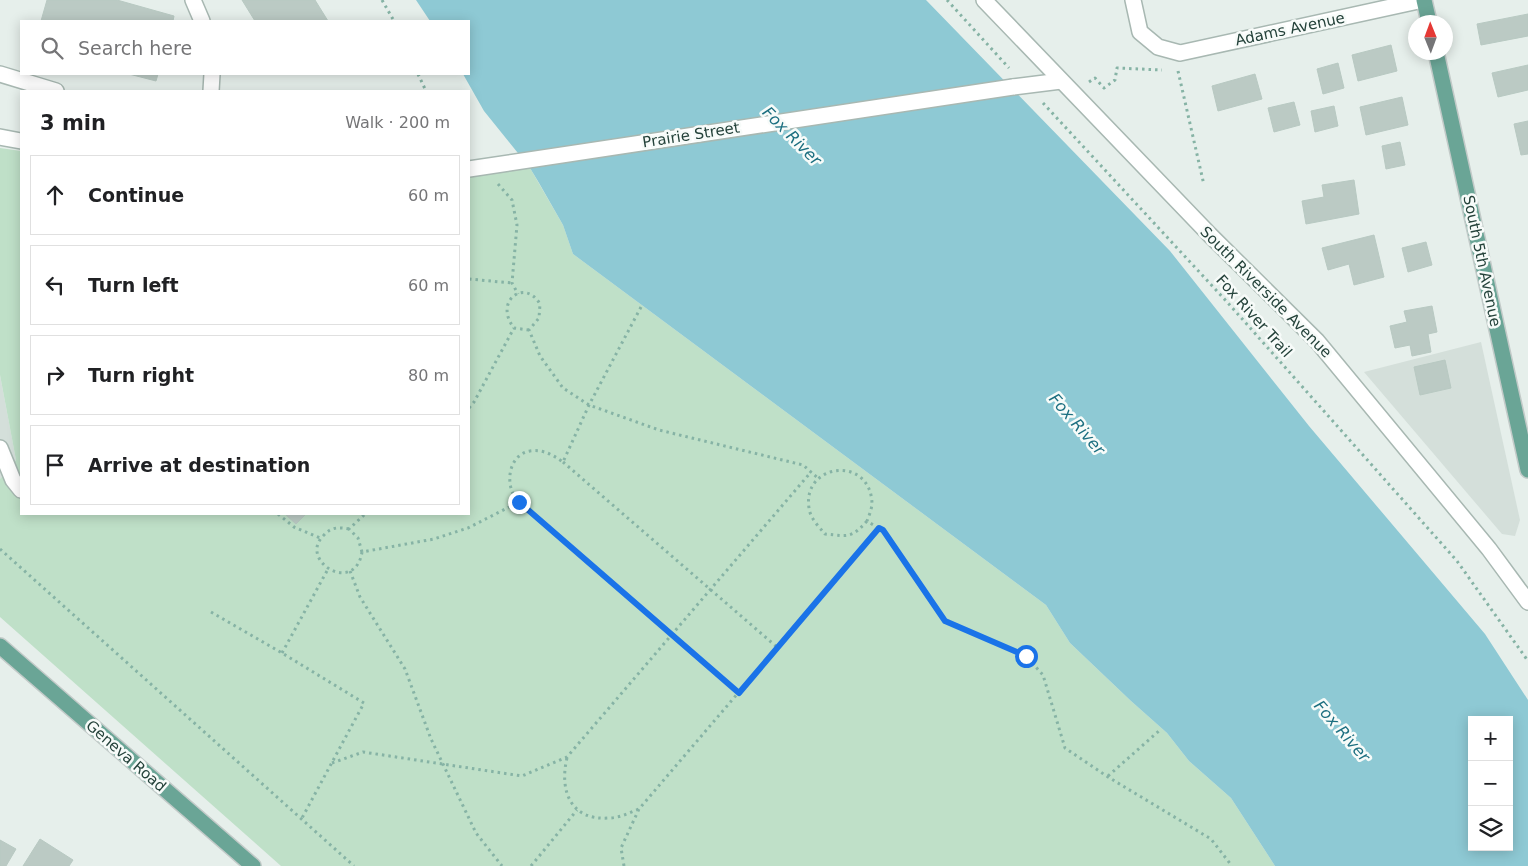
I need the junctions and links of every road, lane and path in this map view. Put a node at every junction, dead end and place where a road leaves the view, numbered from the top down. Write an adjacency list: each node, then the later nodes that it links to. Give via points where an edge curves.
1 (193, 0): 8 (street)
2 (382, 0): 9 (path)
3 (947, 0): 15 (path, Fox River Trail)
4 (984, 0): 14 (street, South Riverside Avenue)
5 (1133, 0): 6 (street, Adams Avenue, via 1140,32 1158,48 1180,53)
6 (1424, 0): 7 (main road)
7 (1427, 15)
8 (202, 20)
9 (393, 20)
10 (1438, 60): 36 (main road, South 5th Avenue)
11 (0, 74): 16 (street)
12 (212, 75): 17 (street)
13 (418, 75): 18 (path)
14 (1061, 81): 15 (street, Prairie Street); 19 (street, South Riverside Avenue)
15 (1019, 86): 20 (path, Fox River Trail); 23 (street, Prairie Street, bridge)
16 (53, 90)
17 (211, 90)
18 (426, 90)
19 (1074, 95): 20 (path); 25 (path, via 1095,78 1104,88 1115,80 1117,68 1178,71); 52 (street, South Riverside Avenue, via 1317,341 1489,549)
20 (1052, 113): 58 (path, Fox River Trail, via 1228,303 1458,561)
21 (0, 137): 22 (street)
22 (20, 141)
23 (470, 169)
24 (496, 182): 27 (path, via 512,200 517,225)
25 (1204, 185)
26 (470, 279): 27 (path)
27 (512, 283): 28 (path)
28 (518, 294): 30 (path, via 510,298 506,312); 31 (path, via 532,295 540,304 540,318)
29 (641, 307): 32 (path)
30 (514, 328): 31 (path); 33 (path)
31 (529, 330): 32 (path, via 540,356 563,388)
32 (589, 405): 35 (path); 37 (path, via 659,430 803,465)
33 (470, 407)
34 (0, 448): 39 (street)
35 (563, 462): 40 (path, via 544,452 522,454 510,470 512,493); 51 (path)
36 (1528, 470)
37 (811, 472): 38 (path); 51 (path)
38 (819, 479): 43 (path, via 832,470 858,474 868,487 872,503); 43 (path, via 812,486 809,510 825,534 851,536)
39 (20, 489)
40 (519, 502): 48 (path, via 468,528 434,539); 54 (path)
41 (279, 515): 46 (path, via 294,527)
42 (364, 515): 45 (path)
43 (867, 521): 44 (path)
44 (879, 528): 56 (path); 64 (path, via 945,621 1026,656 1043,675 1064,748)
45 (349, 530): 46 (path, via 334,528); 48 (path, via 358,538)
46 (320, 538): 49 (path, via 318,554)
47 (0, 548): 67 (path)
48 (362, 552): 50 (path, via 359,563)
49 (328, 569): 50 (path); 57 (path)
50 (350, 571): 63 (path, via 360,597 406,669)
51 (710, 589): 54 (path); 56 (path)
52 (1528, 602)
53 (211, 612): 57 (path)
54 (672, 635): 59 (path); 61 (path)
55 (0, 646): 68 (main road, Geneva Road)
56 (778, 648): 59 (path)
57 (282, 653): 62 (path, via 364,703)
58 (1528, 661)
59 (739, 693): 65 (path)
60 (1160, 730): 64 (path)
61 (567, 757): 63 (path, via 522,776); 66 (path, via 564,771 566,792)
62 (332, 763): 63 (path, via 363,752); 67 (path)
63 (443, 764): 70 (path, via 476,834)
64 (1108, 777): 73 (path, via 1211,839)
65 (639, 809): 66 (path, via 611,818 587,816); 72 (path, via 621,848)
66 (577, 810): 71 (path)
67 (302, 818): 69 (path)
68 (253, 866)
69 (354, 866)
70 (502, 866)
71 (532, 866)
72 (624, 866)
73 (1232, 866)

